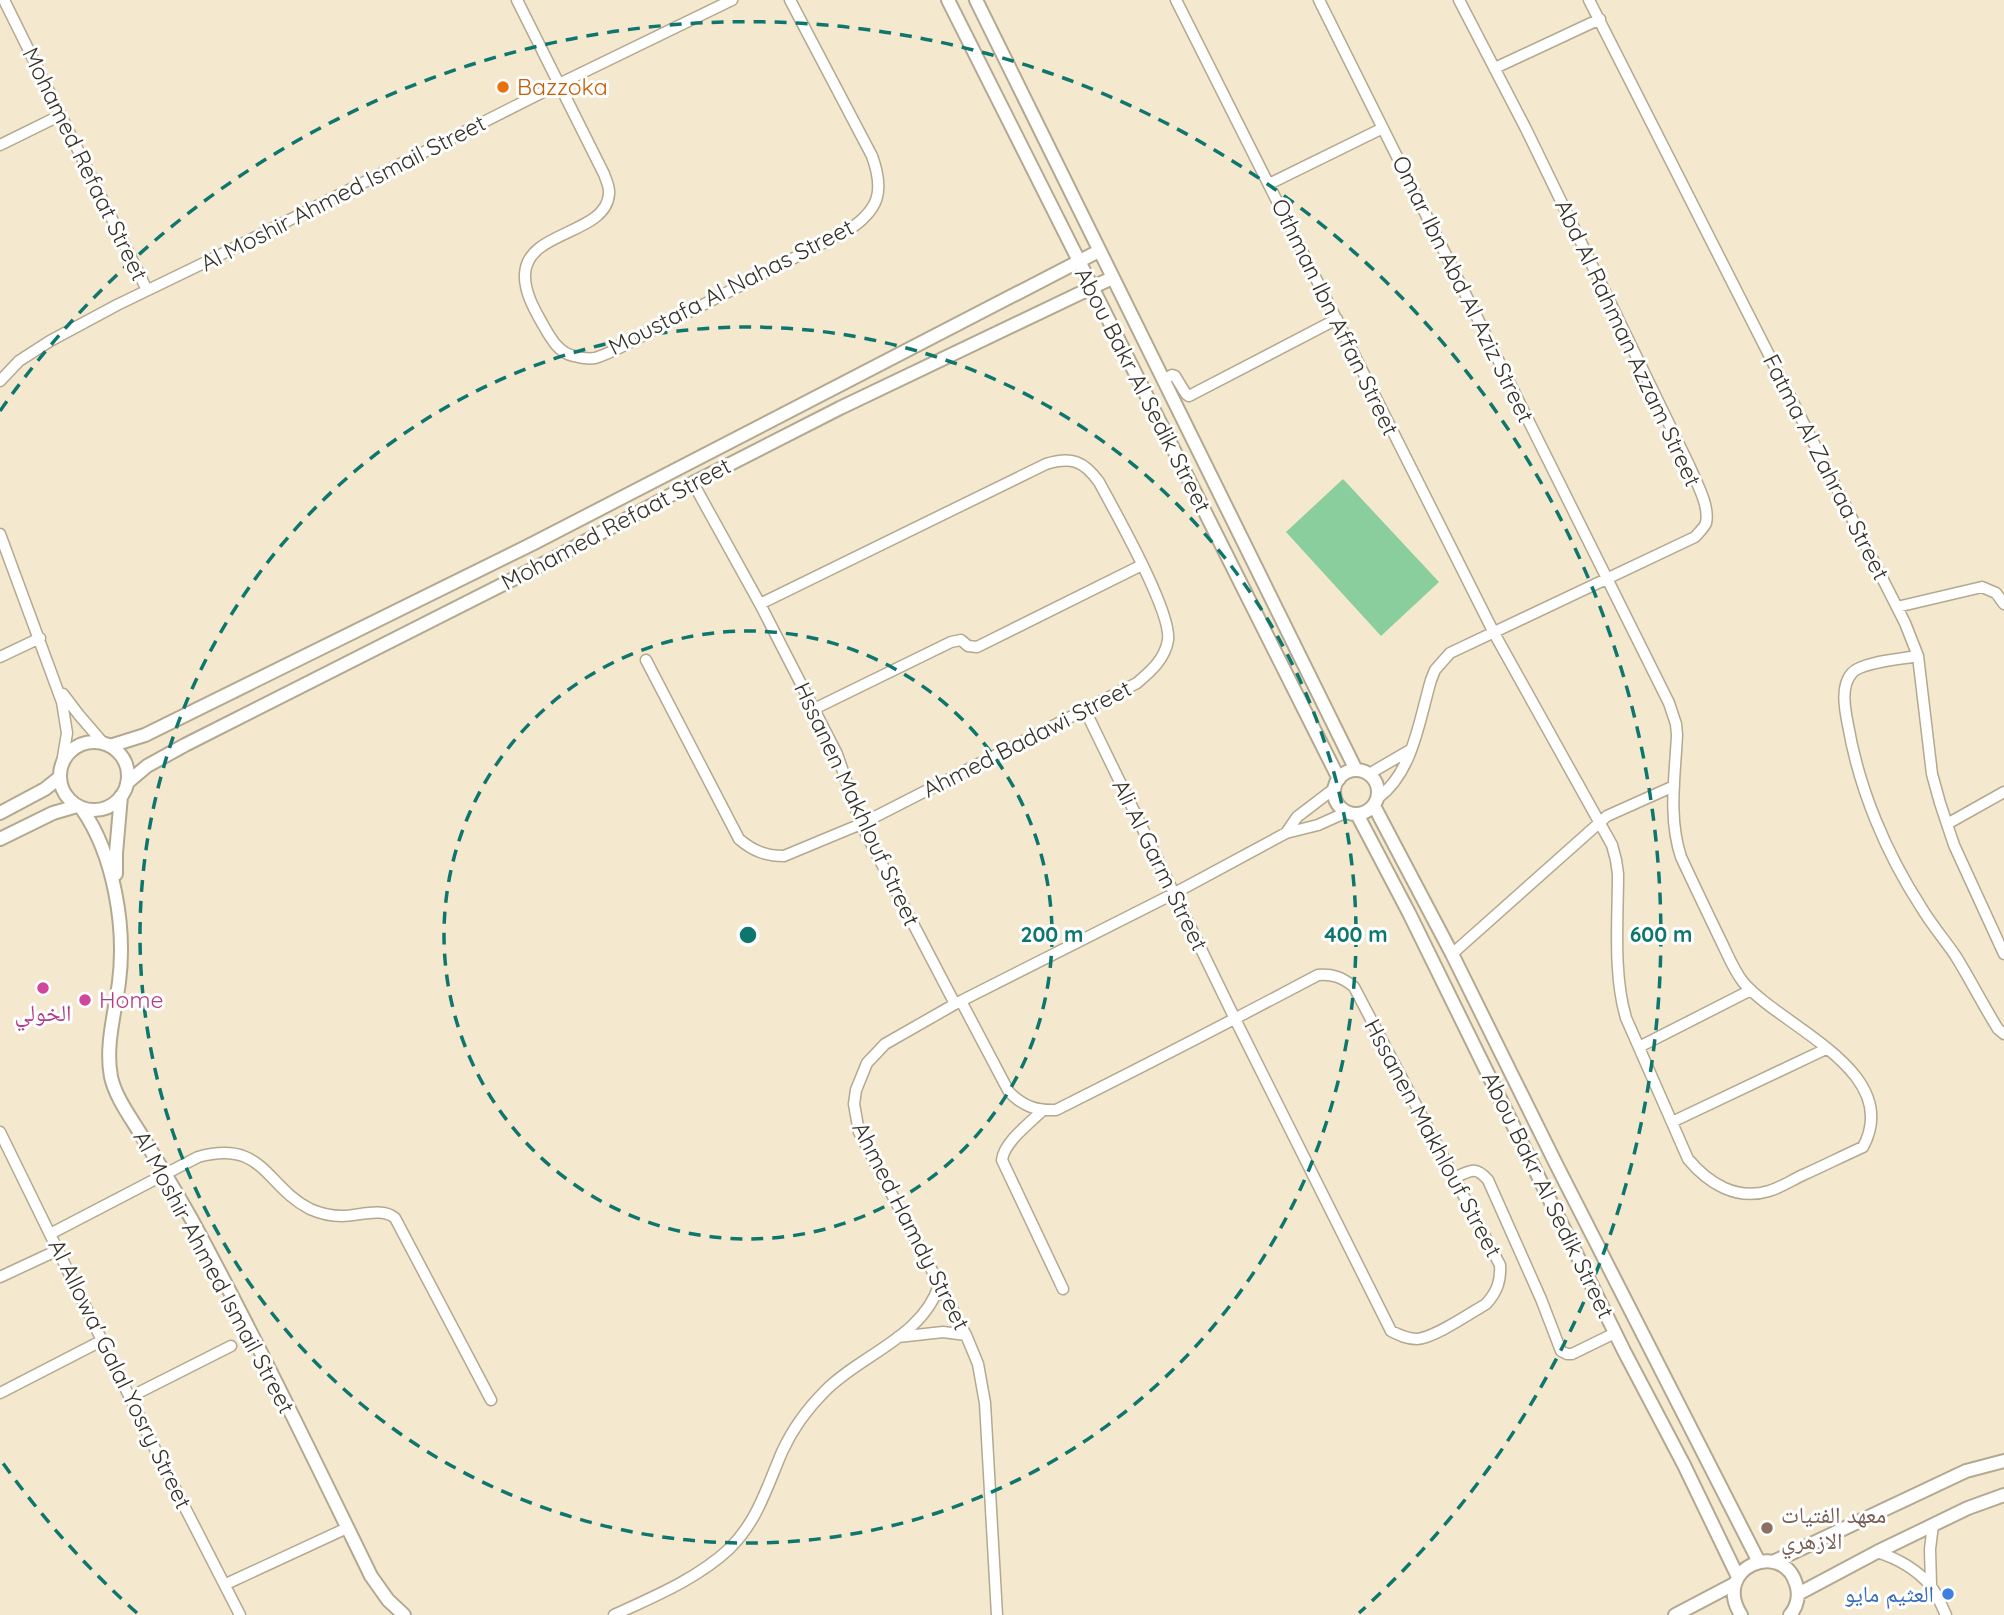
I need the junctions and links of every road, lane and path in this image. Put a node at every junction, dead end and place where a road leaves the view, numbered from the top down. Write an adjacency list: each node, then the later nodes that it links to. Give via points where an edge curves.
1 (517, 0): 13 (street)
2 (732, 0): 13 (street, Al Moshir Ahmed Ismail Street)
3 (790, 0): 13 (street, Moustafa Al Nahas Street, via 872,156 880,186 878,198 847,231 593,358 566,355 555,345 525,284 526,266 534,253 592,219 609,194 604,174)
4 (948, 0): 19 (street, Abou Bakr Al Sedik Street)
5 (976, 0): 18 (street, Abou Bakr Al Sedik Street)
6 (1177, 0): 17 (street, Othman Ibn Affan Street)
7 (1319, 0): 15 (street, Omar Ibn Abd Al Aziz Street)
8 (1459, 0): 12 (street, Abd Al Rahman Azzam Street)
9 (1589, 0): 11 (street, Fatma Al Zahraa Street)
10 (4, 1): 14 (street, Mohamed Refaat Street)
11 (1600, 19): 12 (street); 36 (street, Fatma Al Zahraa Street)
12 (1495, 68): 33 (street, Abd Al Rahman Azzam Street, via 1705,506 1706,521 1695,537)
13 (559, 84): 22 (street, Al Moshir Ahmed Ismail Street)
14 (61, 115): 16 (street); 22 (street, Mohamed Refaat Street)
15 (1382, 128): 17 (street); 33 (street, Omar Ibn Abd Al Aziz Street)
16 (0, 145)
17 (1269, 184): 23 (street, Othman Ibn Affan Street)
18 (1099, 251): 19 (street, Mohamed Refaat Street); 20 (street, Abou Bakr Al Sedik Street)
19 (1078, 261): 21 (street, Abou Bakr Al Sedik Street); 28 (street, Mohamed Refaat Street)
20 (1112, 278): 21 (street, Mohamed Refaat Street); 24 (street, Abou Bakr Al Sedik Street)
21 (1091, 288): 26 (street, Mohamed Refaat Street); 51 (street, Abou Bakr Al Sedik Street, via 1215,529)
22 (147, 290): 25 (street, Al Moshir Ahmed Ismail Street, via 50,341 19,361)
23 (1337, 319): 24 (street, via 1189,396 1175,376); 37 (street, Othman Ibn Affan Street)
24 (1163, 380): 48 (street, Abou Bakr Al Sedik Street)
25 (0, 381)
26 (693, 483): 30 (street, Mohamed Refaat Street); 34 (street, Hssanen Makhlouf Street)
27 (0, 534): 38 (street)
28 (534, 543): 29 (street, Mohamed Refaat Street); 30 (street, via 537,555)
29 (518, 551): 32 (street); 45 (street, Mohamed Refaat Street, via 145,735)
30 (547, 562): 32 (street, Mohamed Refaat Street)
31 (1142, 565): 34 (street, Ahmed Badawi Street, via 1092,472 1082,464 1058,460); 43 (street, via 977,647 961,640 951,642); 44 (street, Ahmed Badawi Street, via 1168,626 1165,651 1138,683)
32 (529, 571): 50 (street, Mohamed Refaat Street, via 185,745)
33 (1607, 579): 37 (street, Abd Al Rahman Azzam Street); 52 (street, Omar Ibn Abd Al Aziz Street, via 1673,713 1677,735)
34 (760, 604): 43 (street, Hssanen Makhlouf Street)
35 (2004, 604): 36 (street, via 1996,593 1982,587)
36 (1897, 607): 39 (street, Fatma Al Zahraa Street)
37 (1494, 633): 46 (street, Abd Al Rahman Azzam Street, via 1450,653 1435,670); 59 (street, Othman Ibn Affan Street)
38 (40, 638): 40 (street); 42 (street)
39 (1918, 656): 61 (street, Fatma Al Zahraa Street, via 1932,774); 71 (street, via 1852,672 1845,695 1853,757 1895,862)
40 (0, 657)
41 (646, 660): 60 (street, Ahmed Badawi Street, via 739,839 748,847 785,856)
42 (56, 682): 45 (street); 47 (street, via 67,733)
43 (814, 709): 60 (street, Hssanen Makhlouf Street, via 837,754)
44 (1085, 710): 60 (street, Ahmed Badawi Street); 64 (street, Ali Al Garm Street)
45 (107, 745): 47 (street, via 83,744); 50 (street, via 124,762)
46 (1411, 750): 48 (street); 55 (street, Abd Al Rahman Azzam Street, via 1400,776)
47 (62, 763): 49 (street)
48 (1362, 772): 51 (street, via 1346,773); 55 (street, via 1377,785)
49 (60, 776): 56 (street, via 66,797); 57 (street)
50 (127, 783): 54 (street)
51 (1337, 783): 58 (street, via 1336,800); 62 (street, Ahmed Hamdy Street, via 1297,817)
52 (1674, 786): 59 (street); 68 (street, Omar Ibn Abd Al Aziz Street, via 1673,828 1681,858 1737,974)
53 (2004, 792): 61 (street)
54 (121, 796): 56 (street, via 104,809); 65 (street, Al Moshir Ahmed Ismail Street)
55 (1376, 802): 58 (street, via 1366,812); 66 (street, Abou Bakr Al Sedik Street)
56 (80, 807): 63 (street, via 44,817); 65 (street, Al Moshir Ahmed Ismail Street, via 107,858)
57 (0, 813)
58 (1352, 813): 62 (street, Ahmed Hamdy Street); 84 (street, Abou Bakr Al Sedik Street, via 1409,913)
59 (1600, 822): 66 (street); 72 (street, Othman Ibn Affan Street, via 1616,860 1620,998)
60 (861, 824): 69 (street, Hssanen Makhlouf Street)
61 (1947, 824): 67 (street, Fatma Al Zahraa Street)
62 (1286, 833): 64 (street, Ahmed Hamdy Street)
63 (0, 839)
64 (1174, 894): 69 (street, Ahmed Hamdy Street); 70 (street, Ali Al Garm Street)
65 (117, 905): 77 (street, Al Moshir Ahmed Ismail Street, via 120,964 110,1052 112,1079 118,1097)
66 (1452, 954): 97 (street, Abou Bakr Al Sedik Street)
67 (2004, 954)
68 (1751, 990): 72 (street); 73 (street, Omar Ibn Abd Al Aziz Street)
69 (958, 1003): 74 (street, Hssanen Makhlouf Street, via 1009,1092 1030,1108); 82 (street, Ahmed Hamdy Street, via 876,1052 860,1076 854,1104 859,1132)
70 (1235, 1019): 74 (street, Hssanen Makhlouf Street, via 1056,1110); 78 (street, Hssanen Makhlouf Street, via 1318,975 1343,979 1354,987); 78 (street, Hssanen Makhlouf Street, via 1391,1331 1402,1337 1427,1337 1486,1304 1498,1286 1500,1265)
71 (2004, 1034)
72 (1639, 1047): 75 (street, Othman Ibn Affan Street)
73 (1826, 1049): 75 (street); 75 (street, Othman Ibn Affan Street, via 1847,1066 1867,1095 1871,1128 1863,1147 1769,1191 1751,1194 1715,1184 1700,1173)
74 (1043, 1111): 83 (street, via 1009,1144 1002,1160)
75 (1672, 1122)
76 (0, 1132): 79 (street, Al Allowa' Galal Yosry Street)
77 (166, 1175): 79 (street); 91 (street, via 198,1157 229,1153 259,1164 311,1209 341,1216 391,1214); 95 (street, Al Moshir Ahmed Ismail Street, via 220,1272)
78 (1454, 1178): 84 (street, via 1475,1170 1488,1180 1561,1350 1572,1354)
79 (50, 1234): 80 (street, Al Allowa' Galal Yosry Street)
80 (58, 1250): 81 (street); 87 (street, Al Allowa' Galal Yosry Street)
81 (0, 1277)
82 (939, 1285): 85 (street, Ahmed Hamdy Street); 86 (street, via 928,1310)
83 (1063, 1289)
84 (1615, 1333): 99 (street, Abou Bakr Al Sedik Street, via 1684,1465)
85 (966, 1335): 86 (street, via 943,1332); 107 (street, Ahmed Hamdy Street, via 978,1364 985,1403)
86 (898, 1337): 106 (street, via 843,1375 808,1410 783,1452 760,1508 730,1548 690,1577)
87 (103, 1340): 89 (street); 90 (street, Al Allowa' Galal Yosry Street)
88 (231, 1346): 90 (street)
89 (0, 1393)
90 (130, 1397): 100 (street, Al Allowa' Galal Yosry Street)
91 (491, 1400)
92 (2004, 1461): 98 (street, via 1966,1471)
93 (2004, 1495): 94 (street)
94 (1933, 1525): 96 (street); 101 (street)
95 (347, 1528): 100 (street); 105 (street, Al Moshir Ahmed Ismail Street, via 371,1576)
96 (1877, 1552): 101 (street, via 1892,1556); 102 (street)
97 (1759, 1562): 98 (street); 99 (street, via 1750,1564)
98 (1773, 1562): 102 (street, via 1787,1569)
99 (1736, 1580): 108 (street); 109 (street, Abou Bakr Al Sedik Street, via 1733,1595)
100 (226, 1584): 104 (street, Al Allowa' Galal Yosry Street)
101 (1931, 1586): 110 (street)
102 (1798, 1594): 103 (street)
103 (1792, 1614)
104 (240, 1615)
105 (404, 1615)
106 (614, 1615)
107 (997, 1615)
108 (1675, 1615)
109 (1741, 1615)
110 (1947, 1615)

